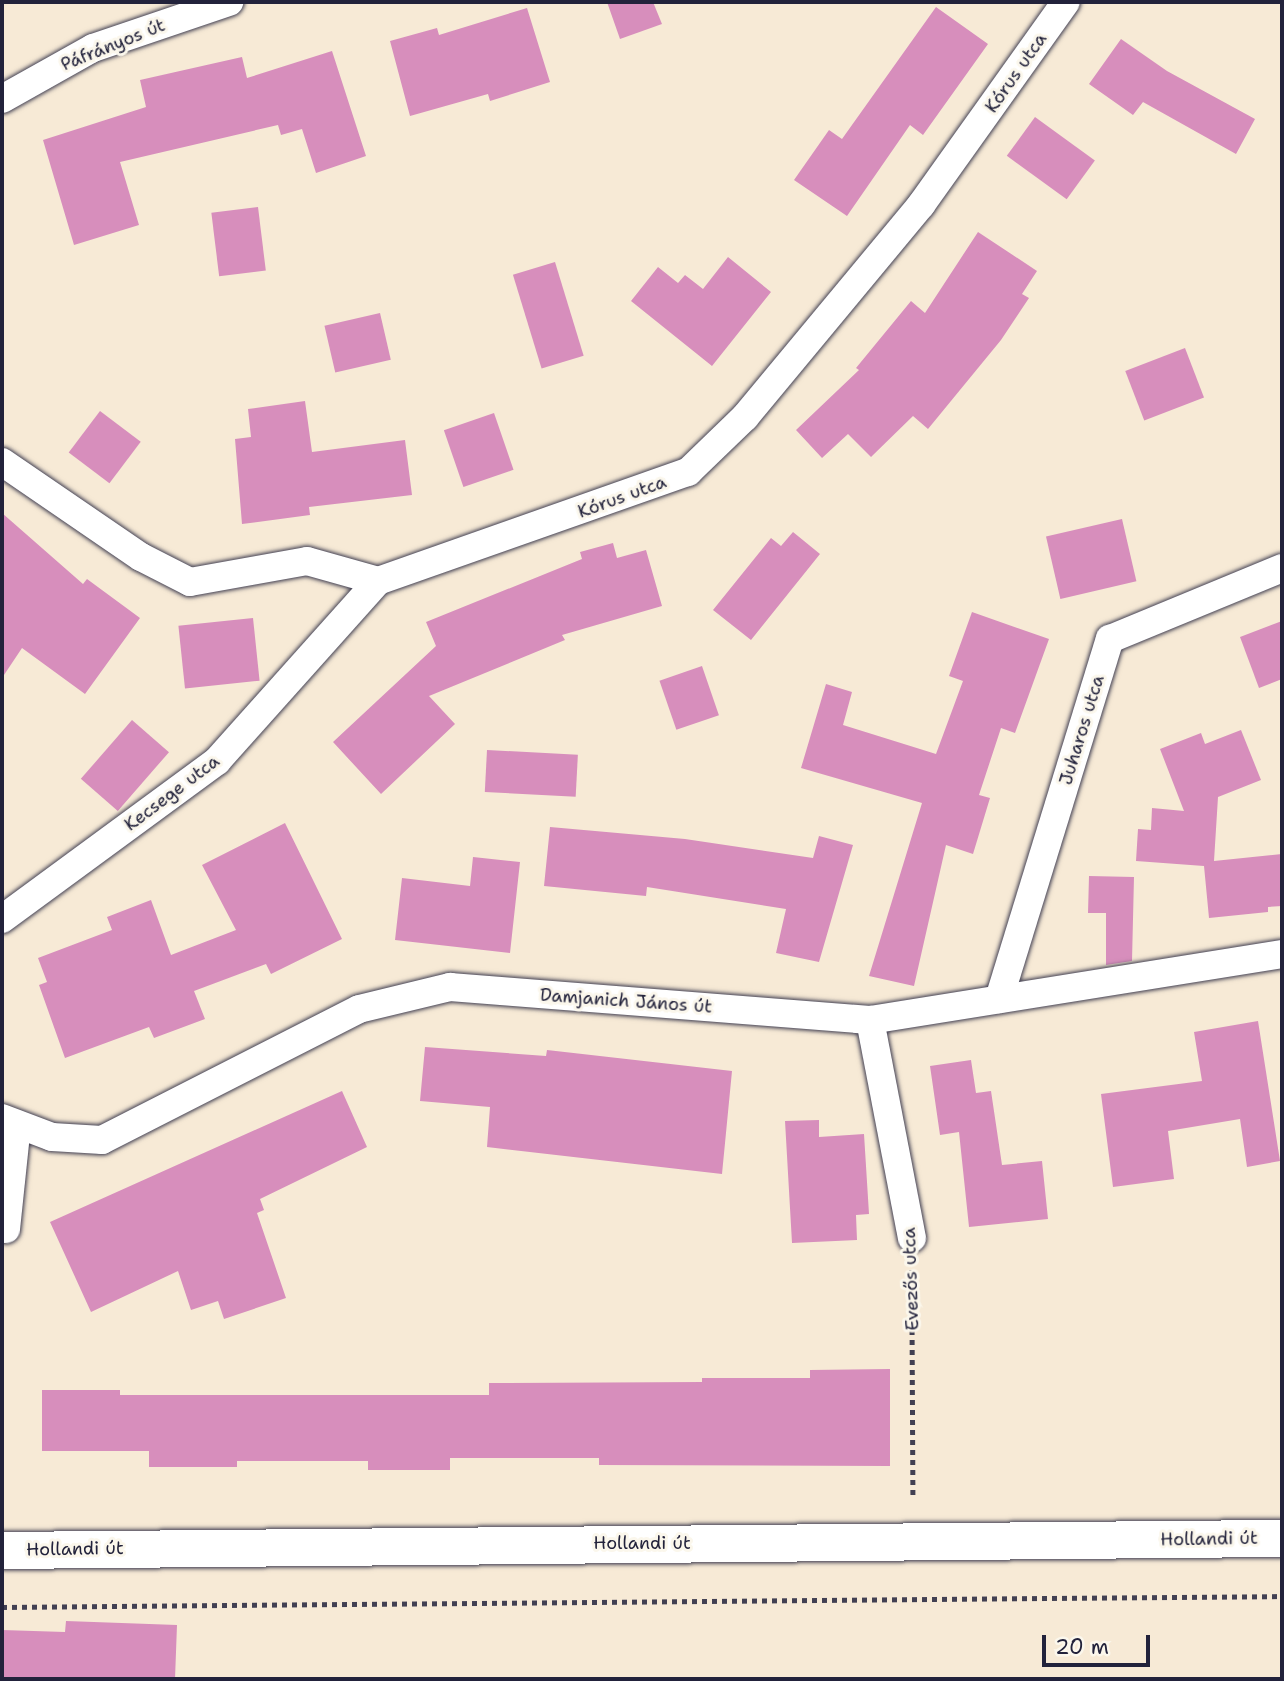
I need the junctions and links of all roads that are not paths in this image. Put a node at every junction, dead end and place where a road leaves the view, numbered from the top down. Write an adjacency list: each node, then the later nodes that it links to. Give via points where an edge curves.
1 (229, 2): 3 (street, Páfrányos út, via 93,48)
2 (1066, 2): 6 (street, Kórus utca, via 921,205 745,417 688,472)
3 (2, 99)
4 (2, 462): 6 (street, via 141,557 190,582 307,561)
5 (1282, 568): 9 (street, Juharos utca, via 1110,639)
6 (378, 581): 7 (street, Kecsege utca, via 217,761)
7 (2, 919)
8 (1282, 954): 9 (street, Damjanich János út)
9 (999, 999): 10 (street, Damjanich János út)
10 (870, 1020): 11 (street, Damjanich János út, via 450,987 359,1009 102,1140 52,1137); 13 (street, Evezős utca)
11 (10, 1122): 12 (street)
12 (6, 1229)
13 (912, 1238)
14 (1282, 1538): 15 (street, Hollandi út)
15 (2, 1550)

